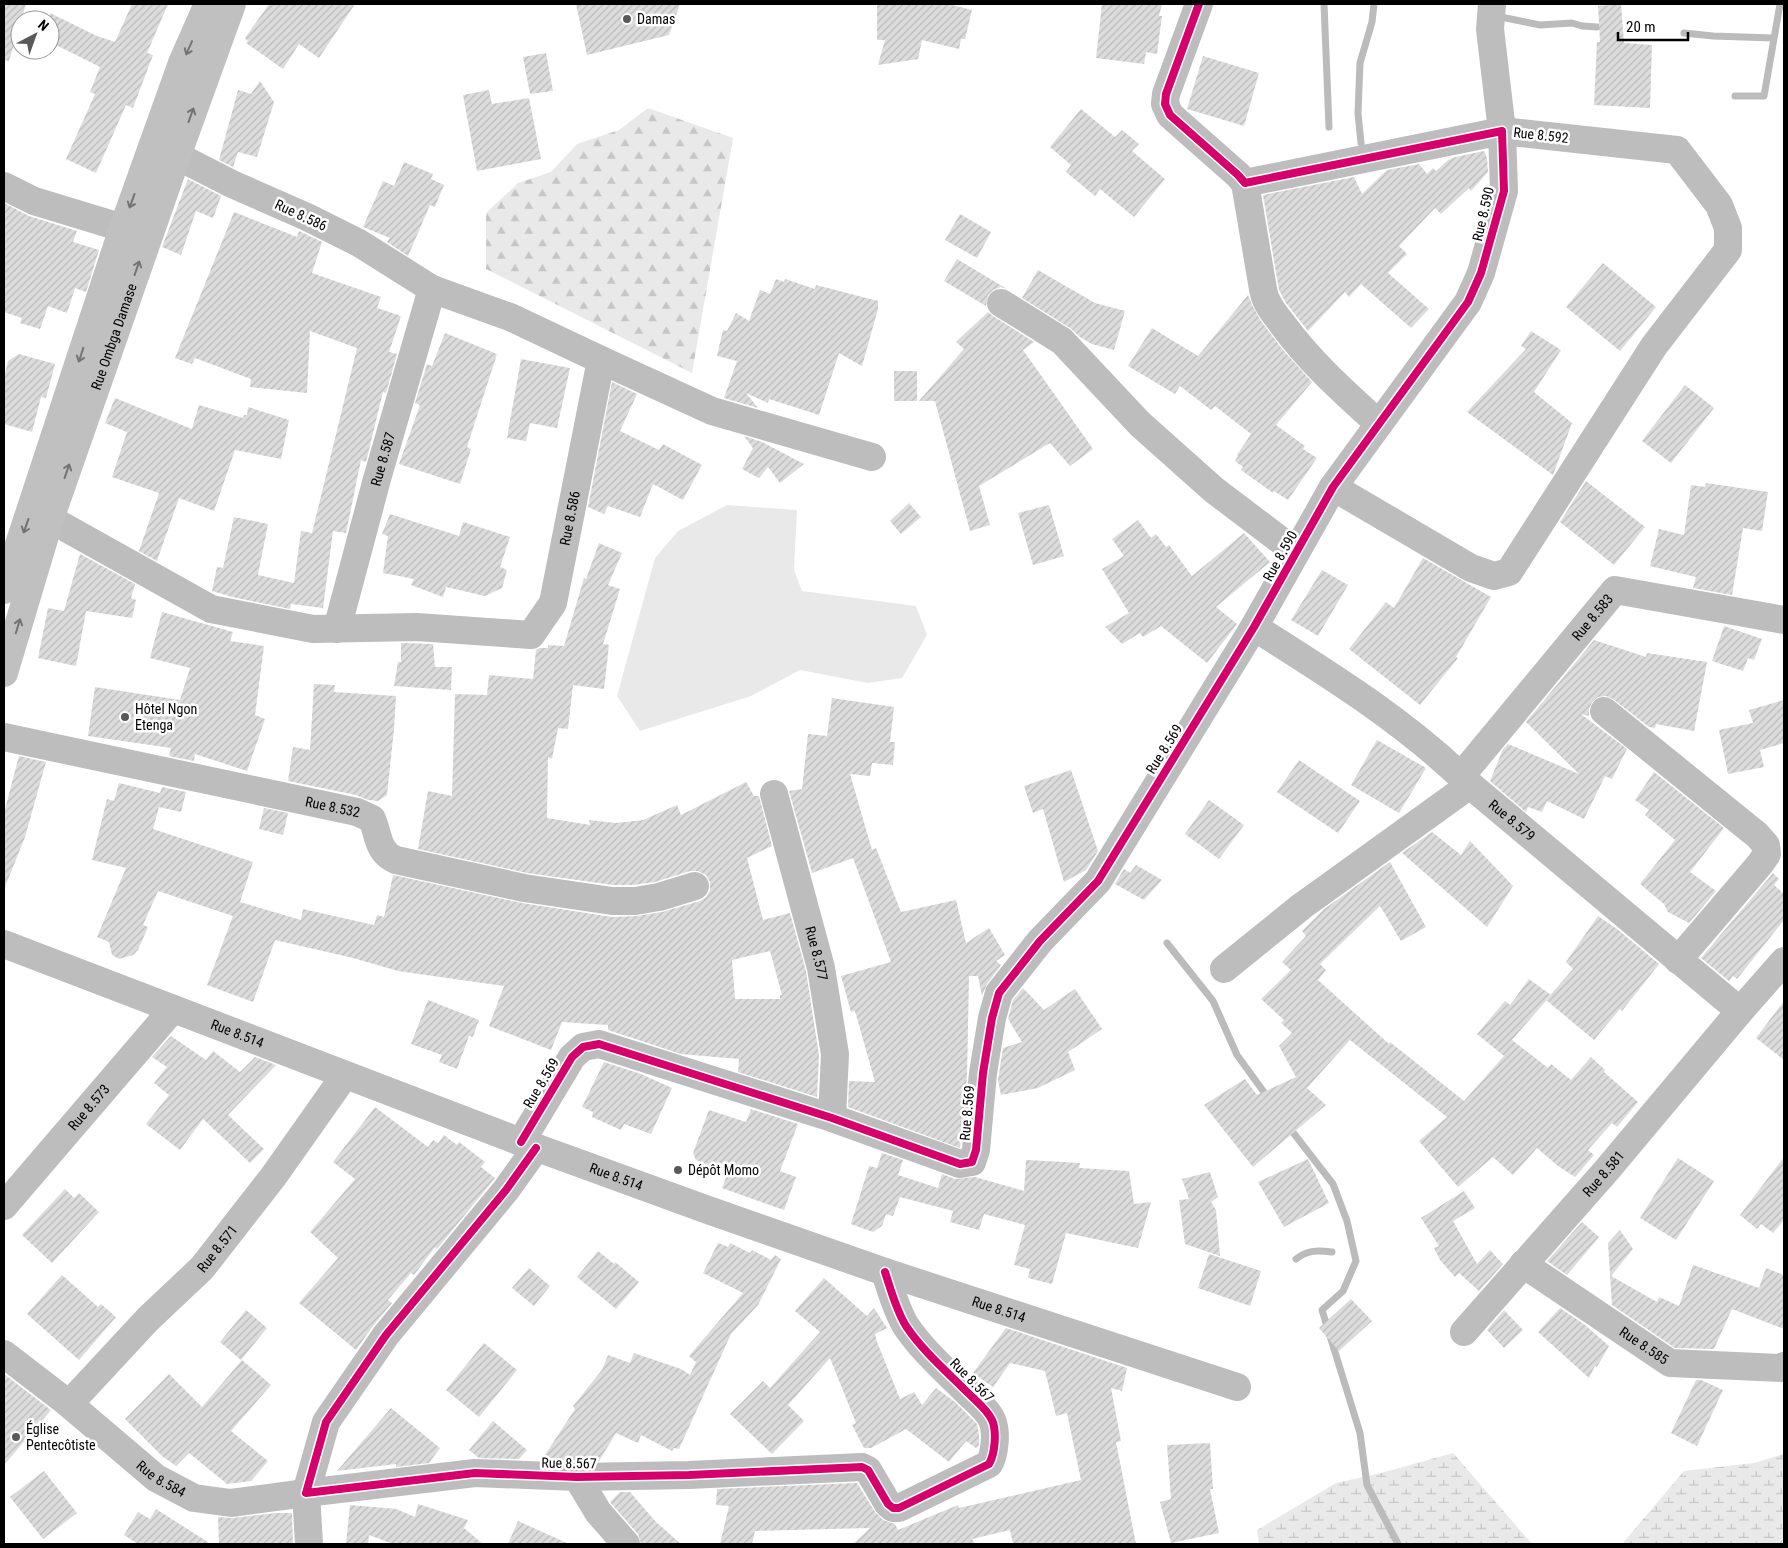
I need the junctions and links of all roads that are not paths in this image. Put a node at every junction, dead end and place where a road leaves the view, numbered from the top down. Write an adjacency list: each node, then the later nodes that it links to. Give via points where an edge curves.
1 (208, 4): 9 (main road, Rue Ombga Damase, one-way to 9, via 182,63)
2 (232, 4): 6 (main road, Rue Ombga Damase, one-way to 2)
3 (1199, 4): 7 (street, via 1165,104 1170,114)
4 (1492, 4): 5 (street, Rue 8.592, via 1490,29)
5 (1502, 130): 7 (street); 13 (street, Rue 8.590, via 1504,191 1481,273 1468,302); 15 (street, Rue 8.592, via 1677,150 1719,205 1728,228 1728,250 1654,346 1509,572 1494,576 1471,568)
6 (177, 156): 10 (street, Rue 8.586, via 359,243); 16 (main road, Rue Ombga Damase, one-way to 6)
7 (1245, 183): 13 (street, via 1264,298 1302,351)
8 (4, 186): 9 (street, via 34,201)
9 (123, 228): 18 (main road, Rue Ombga Damase, one-way to 18)
10 (432, 289): 12 (street, Rue 8.586, via 510,318); 21 (street, Rue 8.587)
11 (1001, 303): 17 (street, via 1062,340 1140,424 1214,490)
12 (601, 360): 14 (street, via 712,411); 21 (street, Rue 8.586, via 553,603 531,635 417,627)
13 (1380, 424): 15 (street, Rue 8.590)
14 (872, 457)
15 (1333, 486): 17 (street, Rue 8.590)
16 (50, 520): 21 (street, Rue 8.586, via 211,609 313,629); 22 (main road, Rue Ombga Damase, one-way to 16)
17 (1296, 552): 20 (street, Rue 8.590)
18 (4, 590)
19 (1784, 620): 25 (street, Rue 8.583, via 1615,590)
20 (1254, 627): 25 (street, Rue 8.579, via 1405,728); 35 (street, Rue 8.569, via 1098,881 1040,941 999,993 983,1073 972,1162 960,1164)
21 (337, 629)
22 (4, 673)
23 (1604, 711): 29 (street, via 1766,845 1767,854 1760,864)
24 (4, 736): 27 (street, Rue 8.532, via 357,812 372,819 382,851 387,856 524,888 612,901 635,901)
25 (1466, 780): 29 (street, Rue 8.579); 31 (street)
26 (774, 794): 35 (street, Rue 8.577, via 821,968 835,1054)
27 (695, 886)
28 (4, 944): 32 (street, Rue 8.514)
29 (1678, 960): 33 (street, Rue 8.579)
30 (1784, 961): 33 (street)
31 (1224, 969)
32 (173, 1009): 34 (street, Rue 8.514); 37 (street, Rue 8.573)
33 (1740, 1011): 38 (street, Rue 8.581)
34 (345, 1075): 36 (street, Rue 8.514); 44 (street, Rue 8.571, via 273,1177 202,1268 148,1319)
35 (832, 1118): 36 (street, Rue 8.569, via 599,1044 583,1047 572,1057)
36 (528, 1145): 39 (street, Rue 8.514); 46 (street, via 506,1190 386,1335 326,1422)
37 (4, 1206)
38 (1523, 1264): 40 (street, Rue 8.581); 42 (street, Rue 8.585, via 1670,1363)
39 (885, 1272): 43 (street, Rue 8.514); 45 (street, Rue 8.567, via 905,1324 993,1421 994,1456 988,1464 898,1508 888,1504 868,1470 862,1467)
40 (1464, 1332)
41 (4, 1354): 44 (street, Rue 8.584)
42 (1784, 1366)
43 (1237, 1387)
44 (69, 1404): 46 (street, Rue 8.584, via 156,1478 194,1498 231,1503)
45 (577, 1477): 46 (street, Rue 8.567, via 475,1473); 48 (street, via 598,1512)
46 (306, 1493): 47 (street)
47 (309, 1544)
48 (626, 1544)

